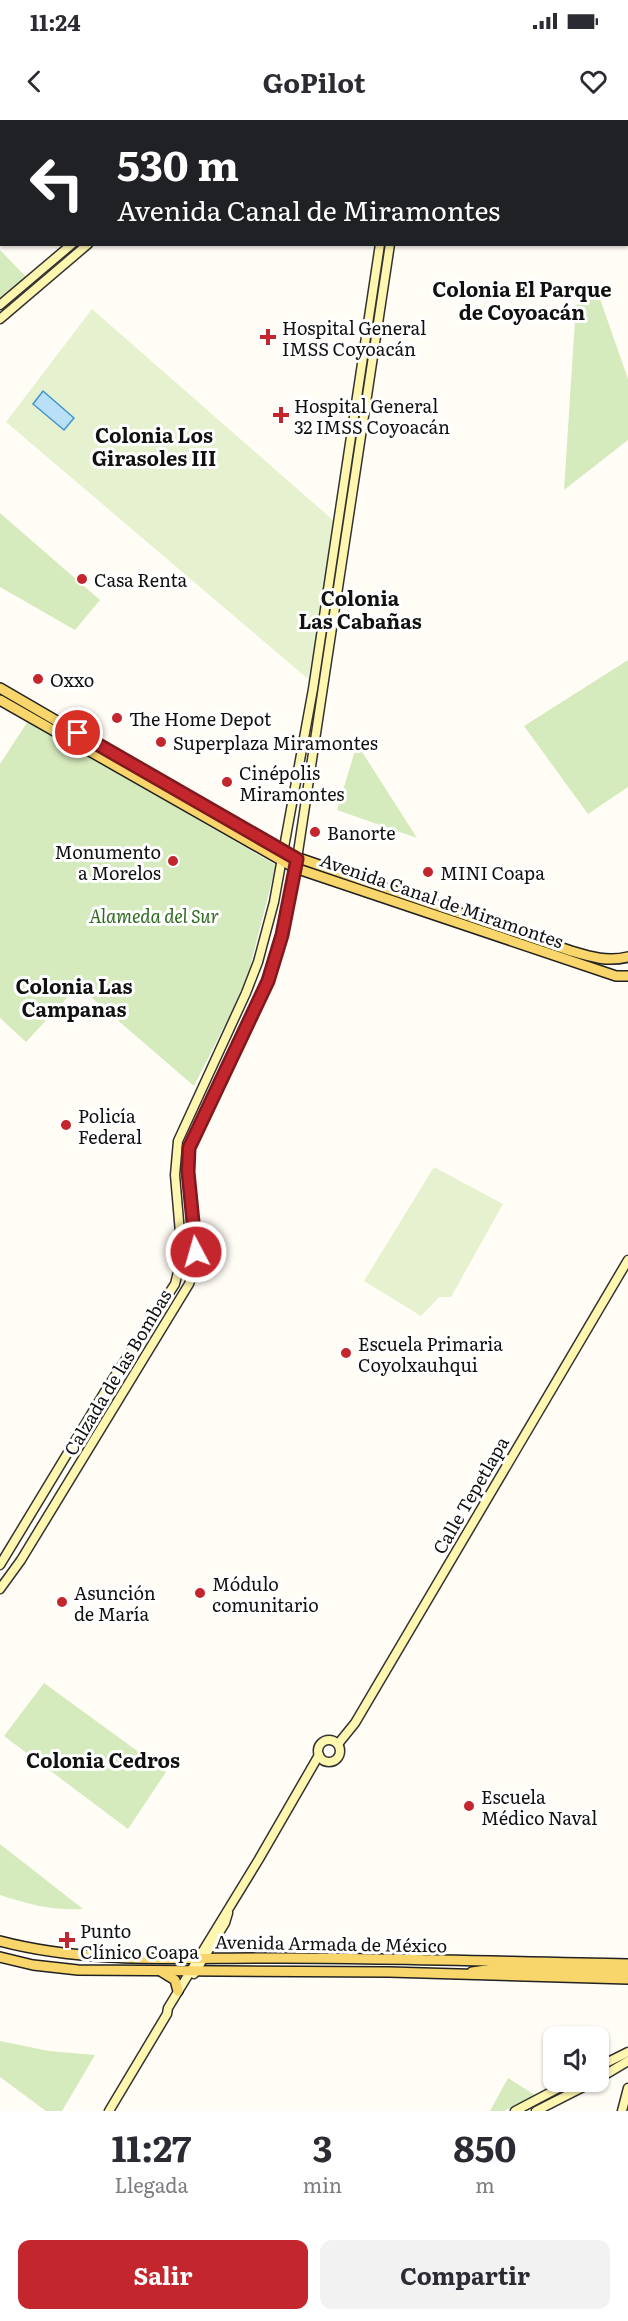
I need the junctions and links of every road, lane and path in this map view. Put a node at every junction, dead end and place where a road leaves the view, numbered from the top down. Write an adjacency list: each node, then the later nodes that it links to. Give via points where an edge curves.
1 (70, 246): 5 (main road)
2 (86, 246): 6 (main road)
3 (381, 246): 9 (main road, Calzada de las Bombas)
4 (390, 246): 10 (main road, Calzada de las Bombas)
5 (0, 305)
6 (0, 319)
7 (0, 688): 11 (main road, Avenida Canal de Miramontes)
8 (0, 700): 11 (main road, Avenida Canal de Miramontes)
9 (304, 732): 10 (main road); 11 (main road, Calzada de las Bombas)
10 (314, 748): 12 (main road, Calzada de las Bombas)
11 (283, 857): 12 (main road, Avenida Canal de Miramontes); 13 (main road, Calzada de las Bombas)
12 (296, 863): 14 (main road, Calzada de las Bombas); 15 (main road, Avenida Canal de Miramontes, via 597,959); 16 (main road, Avenida Canal de Miramontes, via 616,976)
13 (262, 947): 14 (main road); 18 (main road, Calzada de las Bombas, via 246,993 178,1141 175,1175 182,1256 175,1284)
14 (278, 951): 19 (main road, Calzada de las Bombas, via 254,1012 189,1148 196,1252 189,1284)
15 (623, 958): 16 (main road)
16 (628, 976)
17 (628, 1260): 20 (main road, Calle Tepetlapa, via 355,1723)
18 (0, 1565)
19 (0, 1589)
20 (338, 1744): 21 (main road, via 324,1741); 22 (main road, via 339,1757)
21 (319, 1755): 22 (main road); 23 (main road)
22 (326, 1762): 23 (main road)
23 (312, 1769): 26 (main road, via 220,1919)
24 (0, 1941): 26 (main road, Avenida Armada de México, via 62,1954)
25 (0, 1957): 28 (main road, Avenida Armada de México, via 55,1968)
26 (201, 1958): 27 (main road, Avenida Armada de México); 29 (main road)
27 (628, 1964)
28 (160, 1971): 29 (main road, Avenida Armada de México); 33 (main road, via 175,1980)
29 (192, 1971): 31 (main road, Avenida Armada de México); 33 (main road); 34 (main road, via 172,2010)
30 (628, 1972): 31 (main road, via 501,1968)
31 (467, 1974): 32 (main road, Avenida Armada de México)
32 (628, 1980)
33 (178, 1991): 34 (main road)
34 (166, 2014): 42 (main road)
35 (628, 2052): 37 (main road)
36 (628, 2061): 38 (main road)
37 (609, 2062)
38 (609, 2072)
39 (628, 2088): 45 (main road)
40 (551, 2092): 43 (main road)
41 (573, 2092): 44 (main road)
42 (109, 2111)
43 (515, 2111)
44 (536, 2111)
45 (622, 2111)

